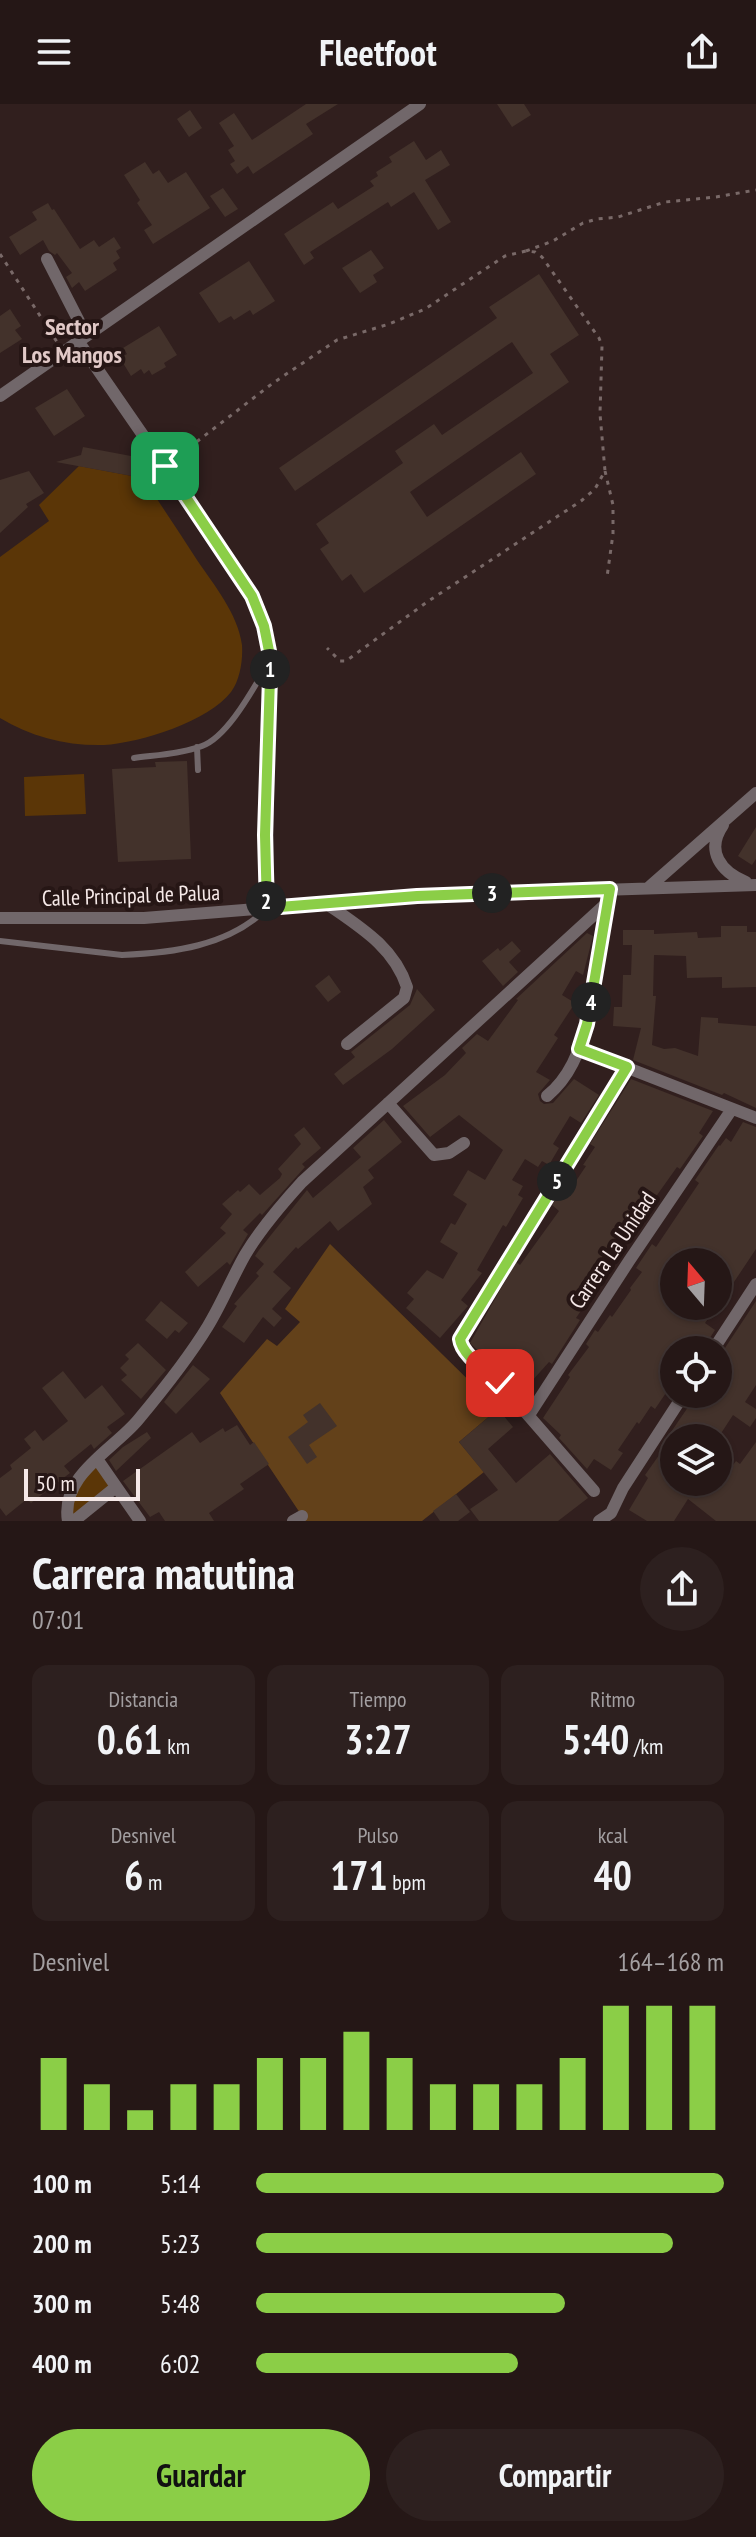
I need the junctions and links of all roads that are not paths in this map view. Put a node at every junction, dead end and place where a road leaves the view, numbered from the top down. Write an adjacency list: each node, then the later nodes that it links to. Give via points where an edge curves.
1 (420, 104): 3 (street)
2 (47, 259): 3 (street)
3 (82, 338): 4 (street); 5 (street, via 252,596 264,626)
4 (0, 396)
5 (269, 663): 6 (lane, via 233,718 214,739); 15 (street)
6 (197, 747): 7 (lane); 8 (lane)
7 (134, 758)
8 (198, 770)
9 (756, 793): 10 (street)
10 (728, 818): 11 (street, via 716,840 718,858 731,876); 12 (street)
11 (754, 885): 12 (street, Calle Principal de Palua)
12 (648, 888): 13 (street, Calle Principal de Palua)
13 (609, 896): 14 (street, Calle Principal de Palua, via 417,896); 19 (street); 22 (street)
14 (327, 904): 15 (street, Calle Principal de Palua); 18 (street, via 381,945 407,987 404,998)
15 (267, 908): 16 (street, Calle Principal de Palua, via 129,919); 17 (lane, via 250,924 206,944 142,954)
16 (0, 918)
17 (0, 941)
18 (347, 1044)
19 (579, 1049): 20 (street); 21 (street, via 572,1068)
20 (627, 1067): 23 (street); 29 (street, via 460,1343)
21 (547, 1096)
22 (388, 1103): 25 (street, via 434,1155); 30 (street, via 275,1211 183,1363 137,1421)
23 (732, 1109): 24 (street); 29 (street, Carrera La Unidad)
24 (756, 1118)
25 (464, 1143)
26 (754, 1292): 27 (street)
27 (723, 1336)
28 (675, 1408): 33 (street, via 623,1488)
29 (529, 1415): 32 (street)
30 (97, 1459): 31 (street); 34 (street, via 70,1493)
31 (116, 1487): 35 (street); 36 (street)
32 (594, 1491)
33 (614, 1517): 37 (street)
34 (68, 1521)
35 (74, 1521)
36 (140, 1521)
37 (599, 1521)

